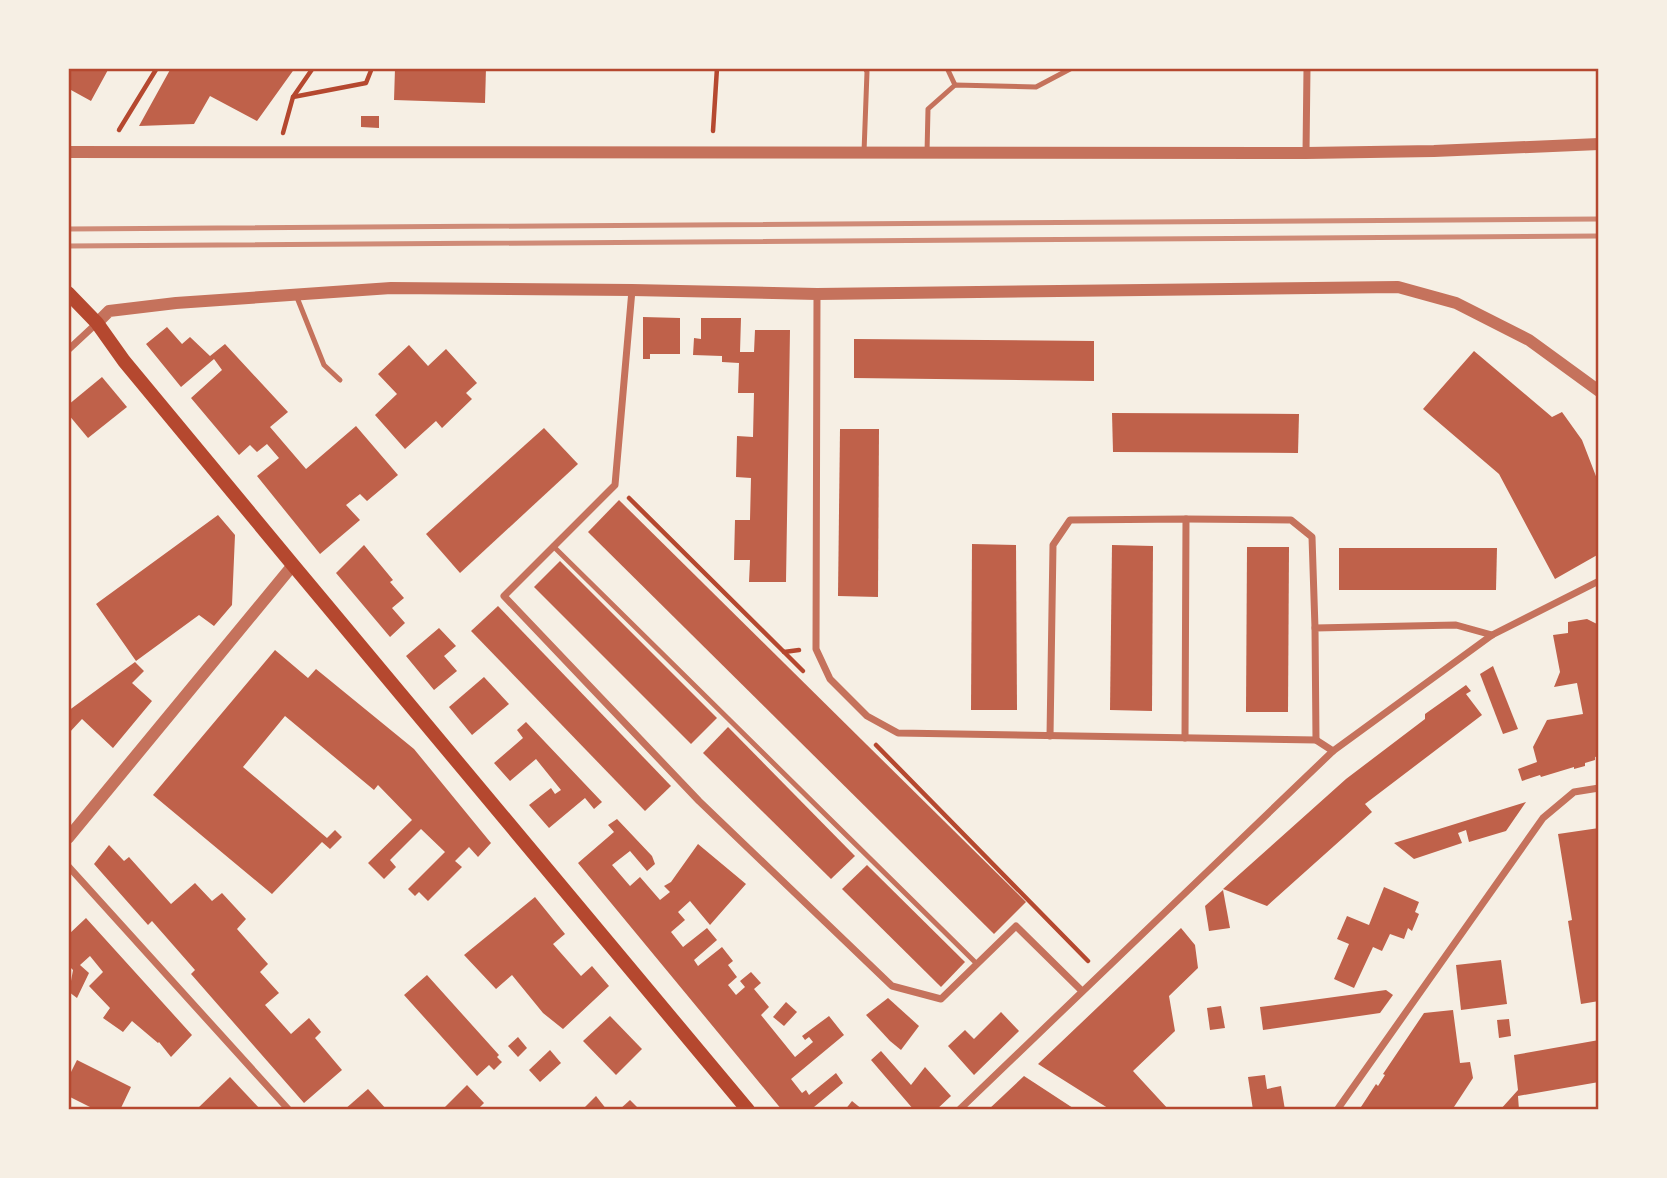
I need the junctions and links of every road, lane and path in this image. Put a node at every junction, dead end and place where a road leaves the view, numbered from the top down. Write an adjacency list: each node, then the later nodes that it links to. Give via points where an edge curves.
1 (157, 68): 12 (path)
2 (313, 68): 10 (path)
3 (372, 68): 10 (path, via 366,83)
4 (718, 68): 11 (path)
5 (865, 68): 16 (lane)
6 (947, 68): 9 (lane)
7 (1073, 68): 9 (lane, via 1035,87)
8 (1307, 68): 18 (street)
9 (955, 85): 17 (lane, via 928,109)
10 (293, 97): 13 (path)
11 (713, 131)
12 (117, 133)
13 (283, 134)
14 (1599, 144): 18 (street)
15 (68, 152): 16 (street)
16 (864, 152): 17 (street)
17 (927, 152): 18 (street)
18 (1306, 153)
19 (632, 290): 21 (street, via 391,288); 22 (street); 27 (street)
20 (68, 293): 23 (main road)
21 (296, 295): 23 (street, via 109,311); 25 (lane, via 324,365)
22 (817, 295): 26 (street, via 1398,288 1456,303 1529,340); 34 (street)
23 (97, 323): 24 (street); 30 (main road)
24 (68, 350)
25 (340, 380)
26 (1599, 391)
27 (615, 485): 29 (street); 35 (path)
28 (1186, 519): 32 (street, via 1291,520 1312,537); 37 (street, via 1070,520 1053,545); 38 (street)
29 (553, 546): 45 (lane); 45 (street, via 504,596 699,801 892,986 940,999)
30 (293, 565): 43 (street); 49 (main road)
31 (1599, 581): 33 (street)
32 (1315, 628): 33 (street, via 1456,625); 40 (street)
33 (1492, 635): 41 (street)
34 (816, 649): 35 (path); 37 (street, via 830,679 867,716 898,733)
35 (784, 652): 36 (path)
36 (803, 671)
37 (1050, 736): 38 (street)
38 (1185, 738): 40 (street)
39 (871, 740): 46 (path)
40 (1316, 740): 41 (street)
41 (1332, 751): 46 (street)
42 (1599, 788): 51 (street, via 1574,792 1543,818)
43 (68, 838)
44 (68, 866): 48 (street)
45 (977, 964): 47 (street, via 1016,926)
46 (1101, 974): 47 (street)
47 (1082, 991): 50 (street)
48 (289, 1110)
49 (748, 1110)
50 (960, 1110)
51 (1337, 1110)

